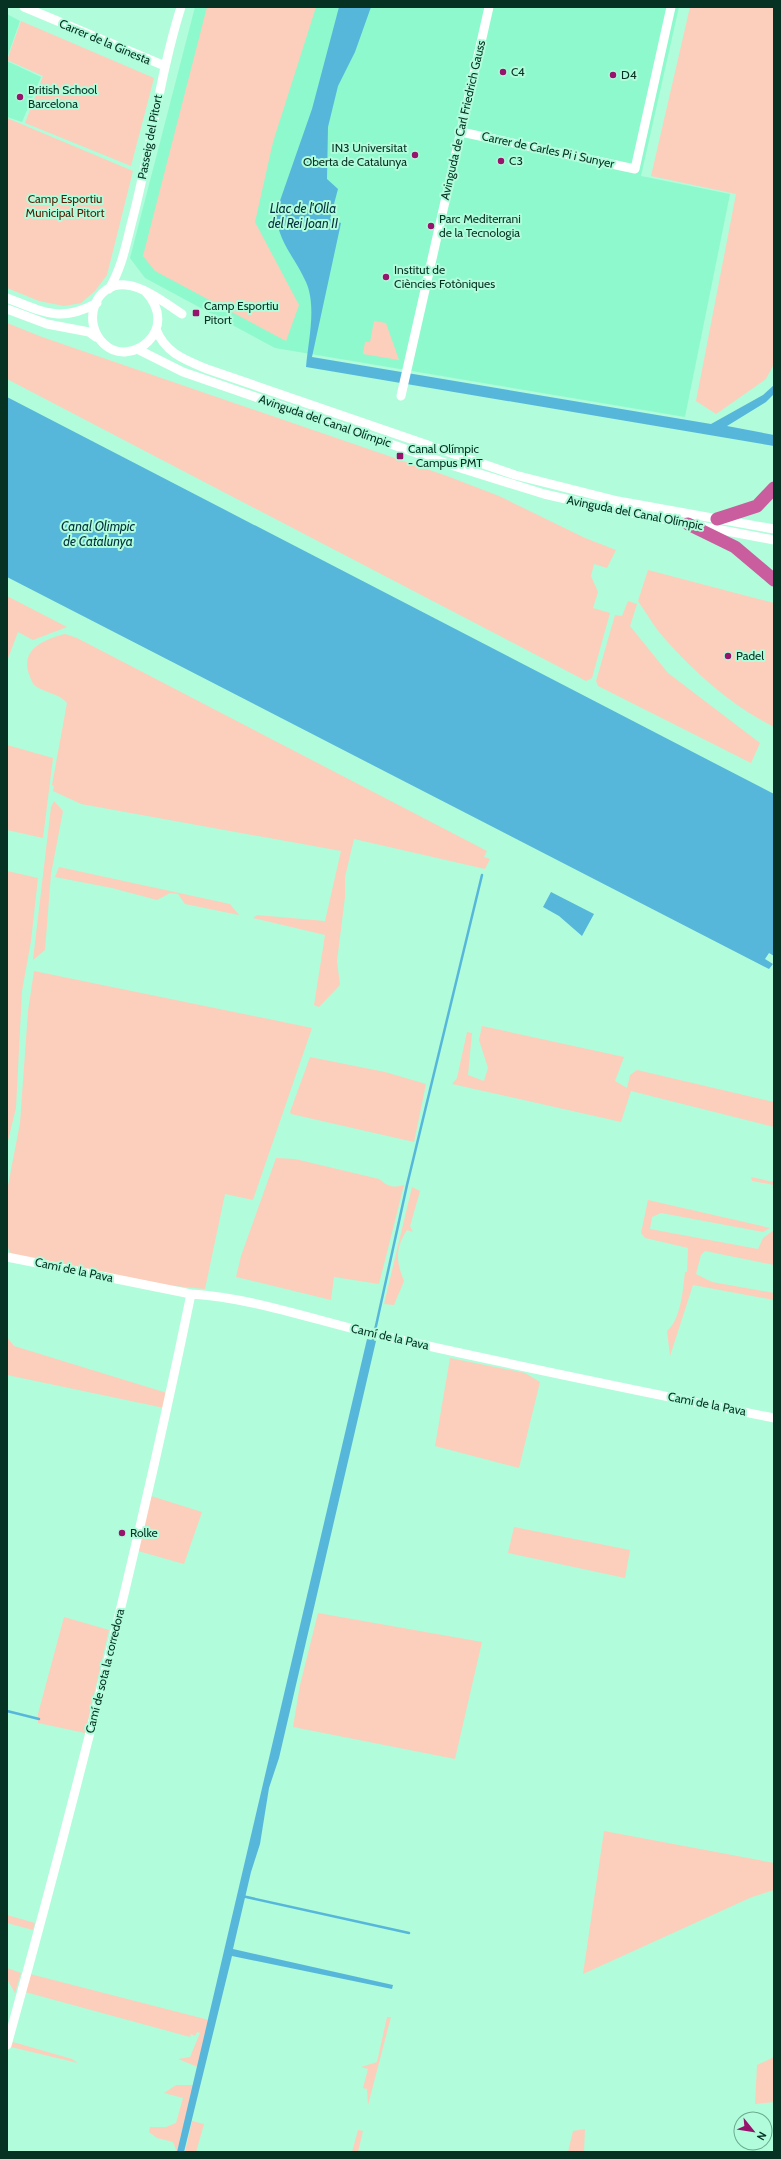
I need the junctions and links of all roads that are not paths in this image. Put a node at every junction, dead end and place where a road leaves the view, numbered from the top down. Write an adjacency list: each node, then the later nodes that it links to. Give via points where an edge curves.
1 (24, 7): 5 (street, Carrer de la Ginesta)
2 (182, 7): 5 (street, Passeig del Pitort)
3 (488, 7): 6 (street, Avinguda de Carl Friedrich Gauss)
4 (671, 7): 6 (street, Carrer de Carles Pi i Sunyer, via 635,169)
5 (165, 66): 7 (street, Passeig del Pitort, via 150,150)
6 (461, 132): 17 (street, Avinguda de Carl Friedrich Gauss)
7 (120, 267): 8 (street, via 122,277); 9 (street, Passeig del Pitort)
8 (130, 286): 9 (street); 10 (street)
9 (109, 289): 12 (street)
10 (145, 291): 14 (street, via 156,307); 14 (street, via 182,314 166,313)
11 (7, 298): 12 (street, via 54,314 76,313)
12 (97, 303): 15 (street, via 92,320)
13 (7, 309): 15 (street, via 47,324 90,332)
14 (157, 325): 16 (street, via 146,344); 19 (street, Avinguda del Canal Olímpic, via 165,346 181,358 432,447 515,475 567,489)
15 (98, 338): 16 (street, via 106,346 122,352)
16 (137, 349): 20 (street, Avinguda del Canal Olímpic, via 183,372 495,479 564,500)
17 (402, 393)
18 (774, 488): 19 (highway, via 757,506)
19 (717, 520): 21 (street, Avinguda del Canal Olímpic)
20 (688, 524): 22 (street, Avinguda del Canal Olímpic); 23 (highway, via 735,547)
21 (774, 529)
22 (774, 540)
23 (774, 580)
24 (7, 1257): 25 (street, Camí de la Pava)
25 (191, 1294): 26 (street, Camí de la Pava, via 219,1296 382,1336); 27 (street, Camí de sota la corredora, via 163,1430 113,1644)
26 (774, 1418)
27 (7, 2045)

